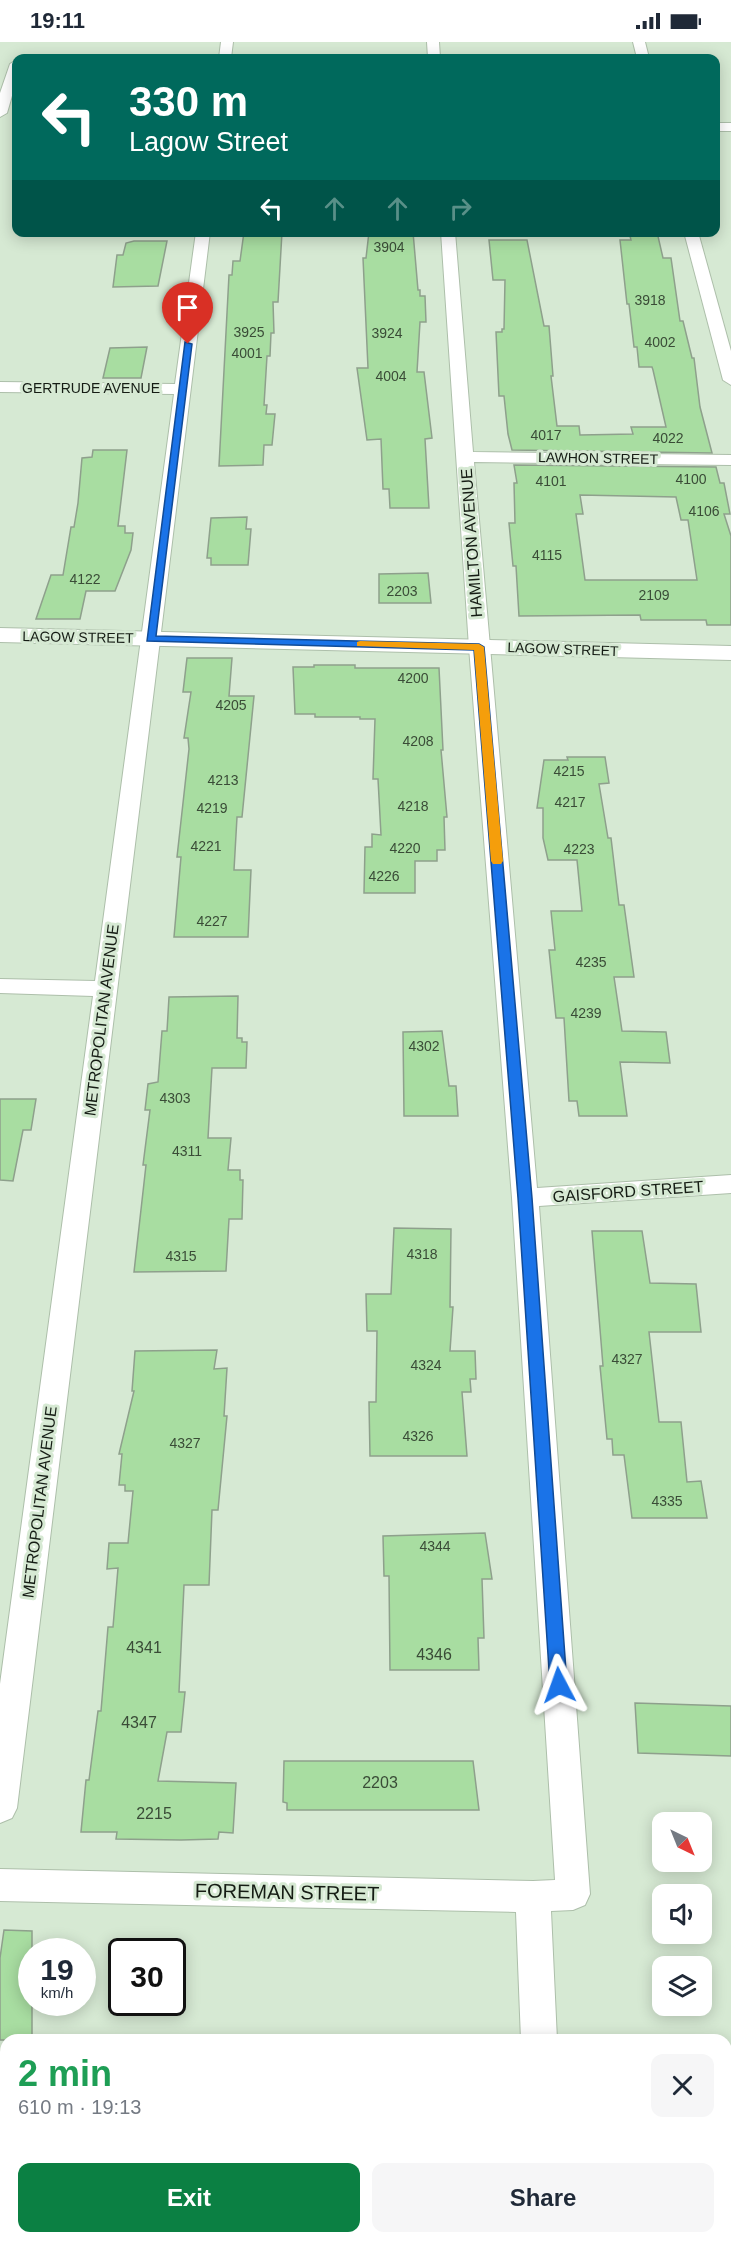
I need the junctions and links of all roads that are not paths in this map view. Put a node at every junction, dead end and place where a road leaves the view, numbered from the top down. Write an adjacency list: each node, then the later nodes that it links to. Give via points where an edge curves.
1 (8, 87): 2 (street)
2 (0, 113)
3 (201, 237): 8 (street, METROPOLITAN AVENUE)
4 (448, 237): 9 (street, HAMILTON AVENUE)
5 (692, 237): 6 (street)
6 (731, 381)
7 (0, 387): 8 (street, GERTRUDE AVENUE)
8 (182, 389): 12 (street, METROPOLITAN AVENUE)
9 (465, 457): 10 (street, LAWHON STREET); 13 (street, HAMILTON AVENUE)
10 (731, 460)
11 (0, 635): 12 (street, LAGOW STREET)
12 (151, 639): 13 (street, LAGOW STREET); 16 (street, METROPOLITAN AVENUE)
13 (479, 647): 14 (street, LAGOW STREET); 18 (street, HAMILTON AVENUE)
14 (731, 653)
15 (0, 986): 16 (street)
16 (105, 989): 19 (street, METROPOLITAN AVENUE)
17 (731, 1184): 18 (street, GAISFORD STREET)
18 (525, 1198): 21 (street, HAMILTON AVENUE)
19 (0, 1808)
20 (0, 1885): 22 (street, FOREMAN STREET)
21 (573, 1894): 22 (street, FOREMAN STREET)
22 (532, 1898): 23 (street)
23 (539, 2034)

